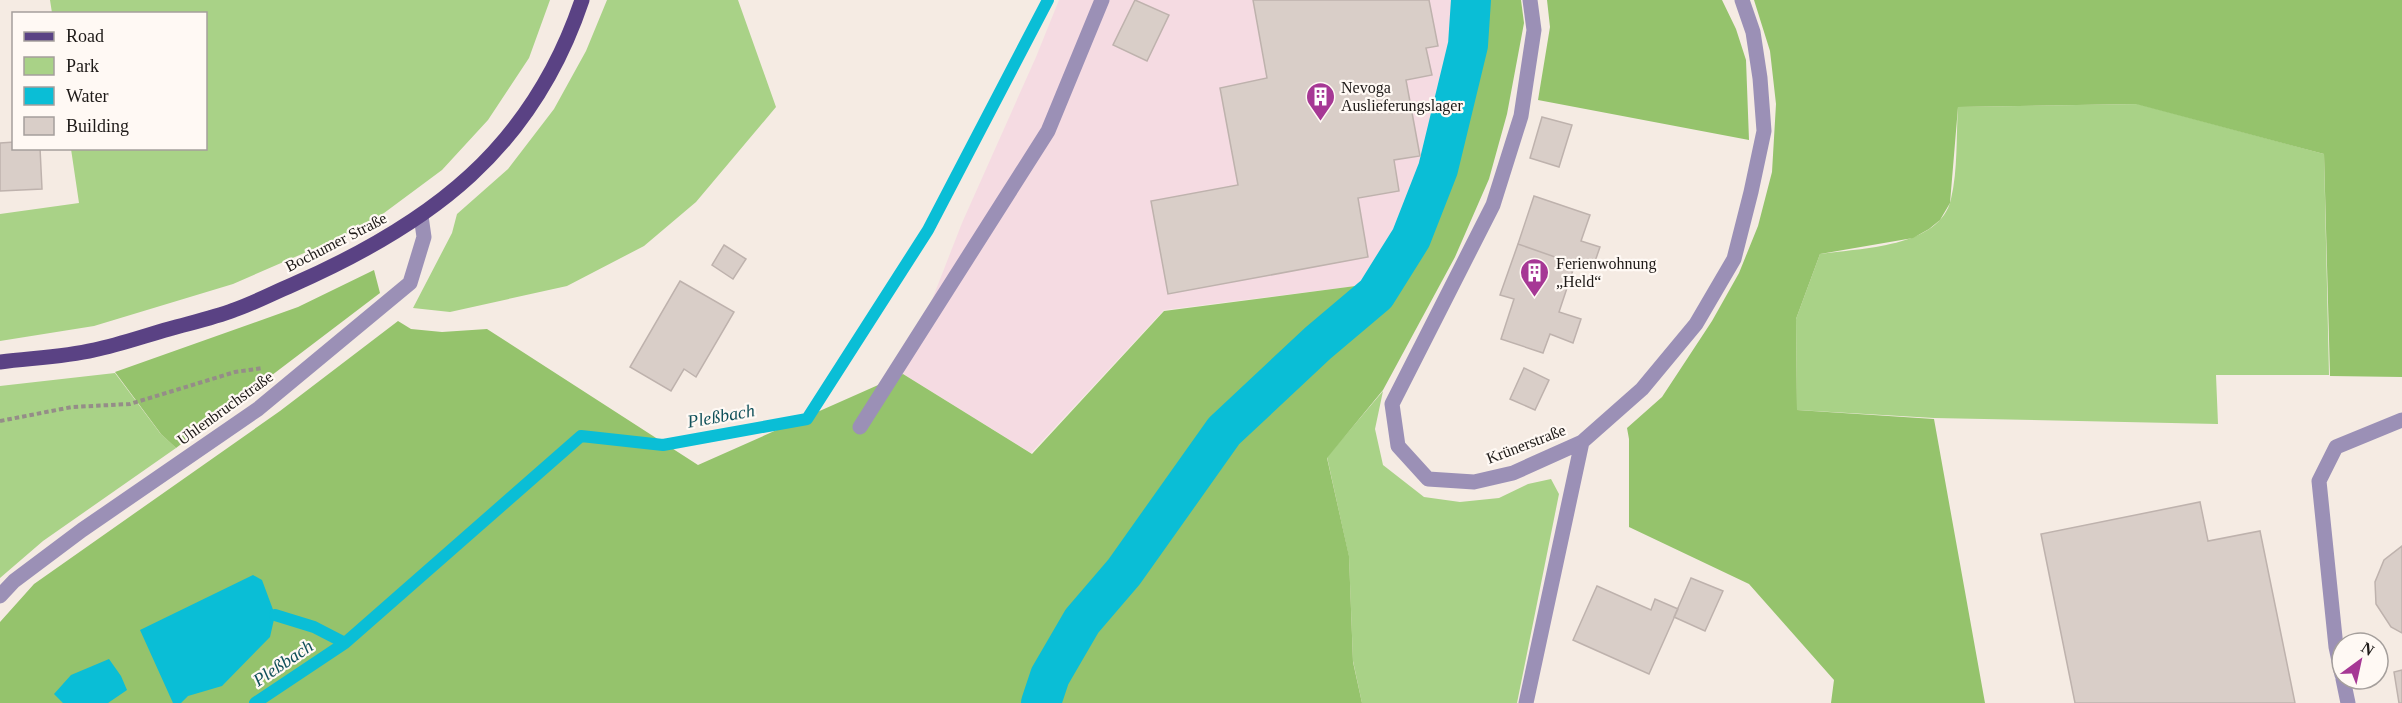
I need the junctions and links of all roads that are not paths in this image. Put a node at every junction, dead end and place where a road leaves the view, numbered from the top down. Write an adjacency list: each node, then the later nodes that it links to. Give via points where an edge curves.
1 (582, 0): 5 (main road, Bochumer Straße, via 558,62 516,127 467,181)
2 (1102, 0): 8 (street, via 1048,131)
3 (1530, 0): 9 (street, Krünerstraße, via 1534,30 1521,116 1493,205 1392,404 1398,446 1428,479 1474,482 1512,473)
4 (1742, 0): 9 (street, Krünerstraße, via 1753,32 1764,131 1734,259 1695,324 1649,381)
5 (421, 216): 6 (main road, Bochumer Straße, via 343,262 233,310 93,351); 10 (street, Uhlenbruchstraße, via 424,237 410,283 258,409 82,531 14,581)
6 (0, 362)
7 (2402, 420): 11 (street, via 2336,447 2319,481)
8 (860, 427)
9 (1582, 442): 12 (street)
10 (0, 596)
11 (2334, 631)
12 (1526, 703)

